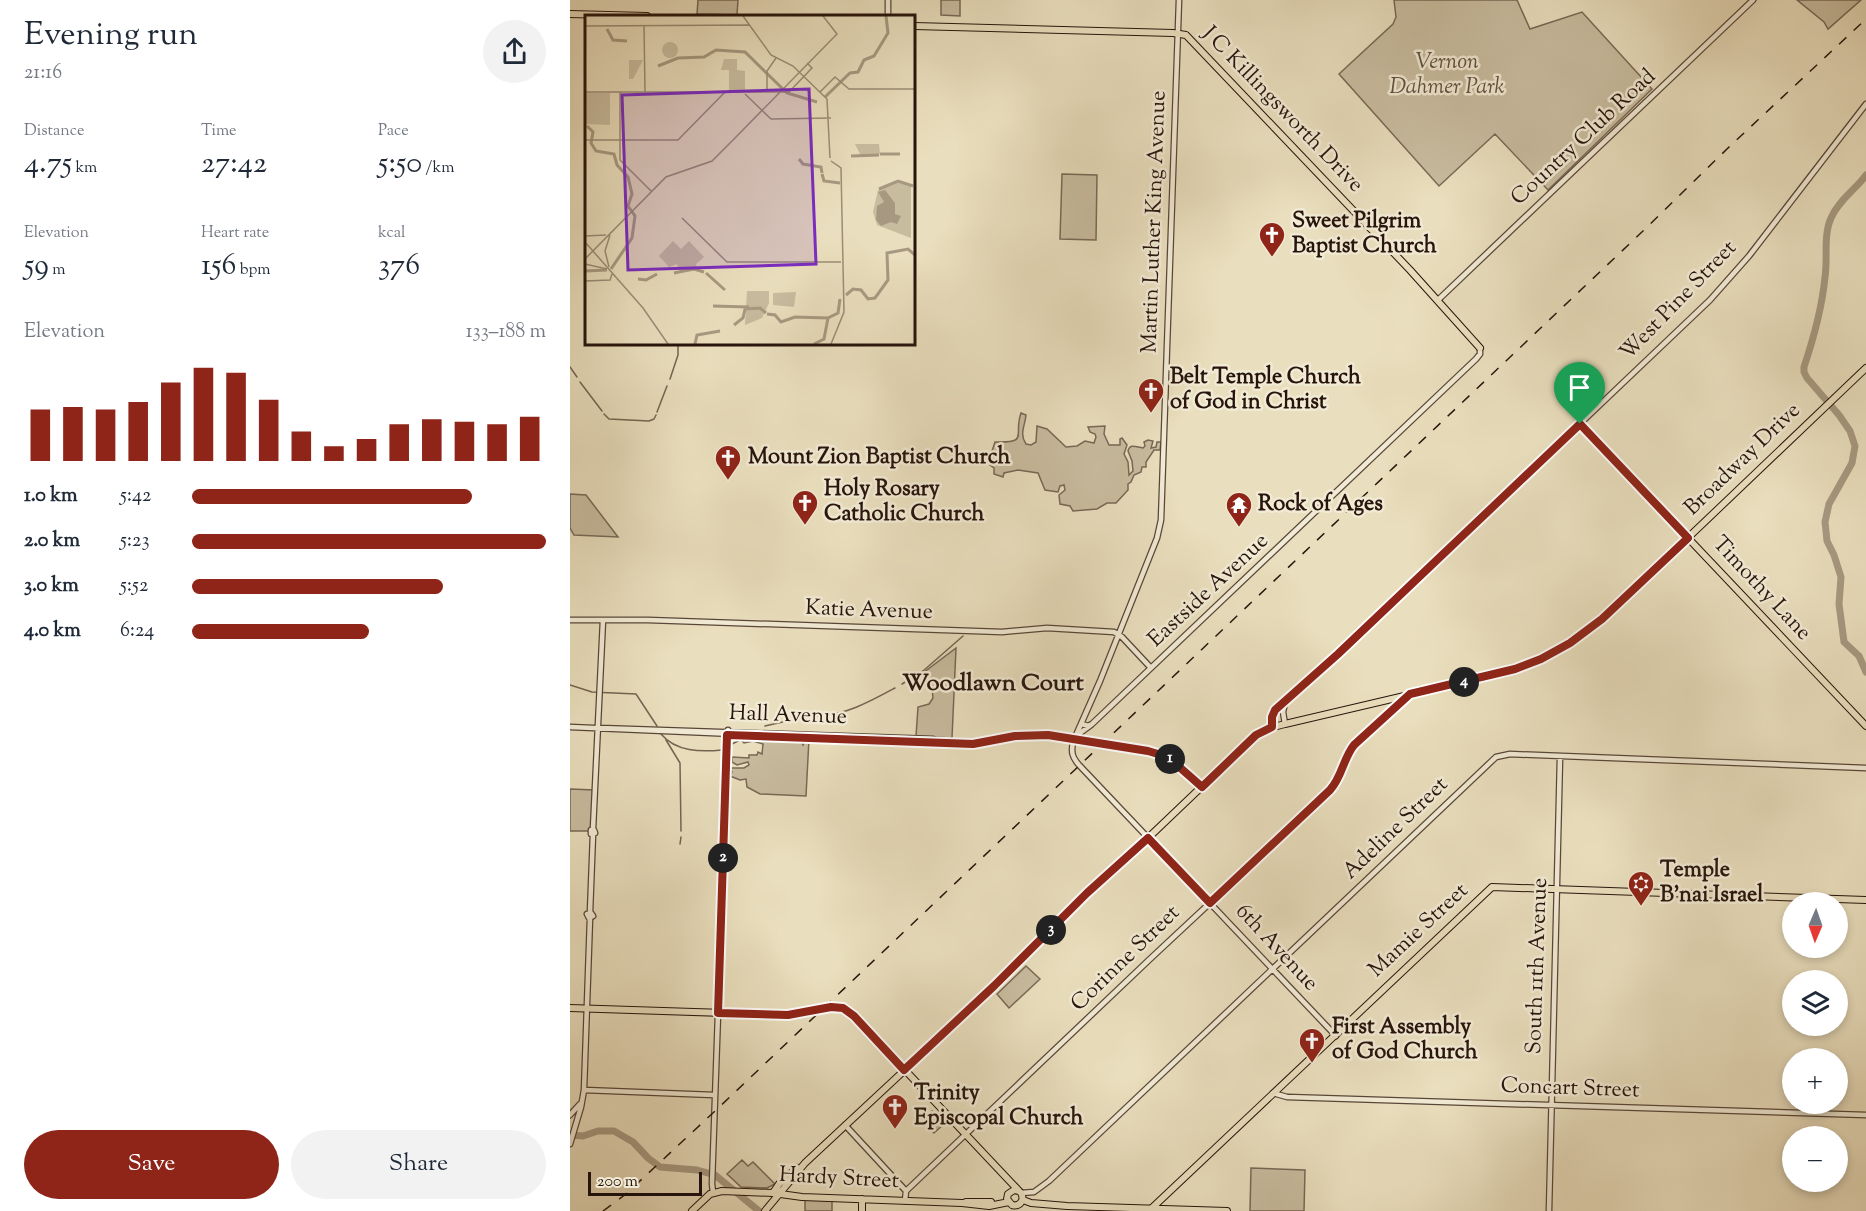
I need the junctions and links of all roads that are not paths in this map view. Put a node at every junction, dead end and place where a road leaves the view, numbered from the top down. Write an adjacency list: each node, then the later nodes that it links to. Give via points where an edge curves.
1 (1179, 0): 6 (street, Martin Luther King Avenue)
2 (1753, 0): 8 (street, Country Club Road)
3 (570, 14): 4 (main road)
4 (608, 15)
5 (915, 26): 6 (main road)
6 (1178, 33): 8 (main road, J C Killingsworth Drive, via 1191,39); 15 (street, Martin Luther King Avenue, via 1162,515 1157,538)
7 (1866, 104): 11 (street, West Pine Street, via 1729,279)
8 (1438, 300): 9 (main road, J C Killingsworth Drive)
9 (1480, 348): 16 (street, Eastside Avenue, via 1476,359)
10 (1866, 368): 12 (main road, Broadway Drive)
11 (1580, 424): 12 (street, Timothy Lane); 18 (street, West Pine Street)
12 (1688, 538): 17 (main road, Broadway Drive, via 1602,619 1564,647 1515,669); 22 (main road, Timothy Lane)
13 (570, 620): 14 (street, Katie Avenue)
14 (603, 620): 15 (street, Katie Avenue, via 1002,632 1047,628); 25 (street)
15 (1119, 634): 16 (street); 20 (street, Martin Luther King Avenue)
16 (1151, 669): 21 (street, Eastside Avenue)
17 (1410, 694): 19 (main road, Broadway Drive); 35 (street, Corinne Street, via 1354,745 1330,790)
18 (1287, 701): 19 (street, via 1283,710); 24 (street, West Pine Street, via 1274,712)
19 (1285, 723): 24 (main road, West Pine Street)
20 (1082, 724): 21 (street); 27 (street, Martin Luther King Avenue)
21 (1092, 724): 27 (street, Eastside Avenue)
22 (1866, 726)
23 (570, 727): 25 (street, Hall Avenue)
24 (1272, 727): 31 (main road, West Pine Street, via 1256,735)
25 (597, 728): 26 (street, Hall Avenue); 38 (street)
26 (728, 733): 31 (street, Hall Avenue, bridge, via 978,742 1015,736 1066,737 1168,757); 39 (street)
27 (1076, 736): 28 (street, Martin Luther King Avenue)
28 (1071, 751): 32 (street, 6th Avenue, via 1073,759)
29 (1560, 757): 30 (street, Adeline Street); 33 (street, South 11th Avenue); 36 (street, Adeline Street, via 1504,754 1493,758)
30 (1866, 768)
31 (1202, 787): 32 (main road, West Pine Street)
32 (1148, 838): 35 (street, 6th Avenue); 41 (main road, West Pine Street)
33 (1557, 890): 34 (main road, Mamie Street); 40 (main road, Mamie Street, via 1492,887); 46 (street, South 11th Avenue)
34 (1866, 900)
35 (1210, 903): 36 (street, 6th Avenue); 51 (street, Corinne Street)
36 (1272, 968): 40 (street, 6th Avenue); 61 (street, Adeline Street, via 1041,1191)
37 (570, 1008): 38 (main road)
38 (586, 1009): 39 (main road); 42 (street)
39 (718, 1013): 41 (main road, via 788,1015 836,1007 848,1011); 44 (street)
40 (1336, 1036): 43 (main road, Mamie Street)
41 (904, 1070): 49 (main road, West Pine Street); 51 (main road)
42 (584, 1090): 44 (street); 45 (street)
43 (1273, 1093): 46 (street, Concart Street, via 1287,1097); 63 (main road, Mamie Street)
44 (714, 1095): 56 (street)
45 (581, 1102): 48 (street); 50 (street)
46 (1550, 1105): 47 (street, Concart Street); 68 (street, South 11th Avenue)
47 (1866, 1115)
48 (570, 1116): 50 (street)
49 (845, 1125): 53 (main road, West Pine Street); 55 (street)
50 (574, 1128): 52 (street)
51 (966, 1134): 55 (street, Corinne Street); 61 (main road)
52 (570, 1143)
53 (805, 1162): 54 (main road, West Pine Street); 58 (main road, West Pine Street, via 783,1180)
54 (791, 1180): 58 (main road, West Pine Street); 59 (main road, via 792,1191)
55 (906, 1191): 62 (street)
56 (713, 1192): 57 (main road, Hardy Street); 65 (main road)
57 (764, 1193): 58 (main road, Hardy Street); 64 (main road, via 769,1198)
58 (776, 1194): 59 (main road, Hardy Street); 64 (main road, West Pine Street)
59 (799, 1197): 60 (main road, Hardy Street); 64 (main road)
60 (862, 1199): 62 (main road, Hardy Street); 66 (main road)
61 (1014, 1199): 62 (main road, Hardy Street, via 962,1203); 63 (main road, Hardy Street, via 1067,1206)
62 (905, 1201)
63 (1152, 1208): 67 (main road, Hardy Street)
64 (767, 1209)
65 (696, 1210)
66 (862, 1211)
67 (1227, 1211)
68 (1548, 1211)

